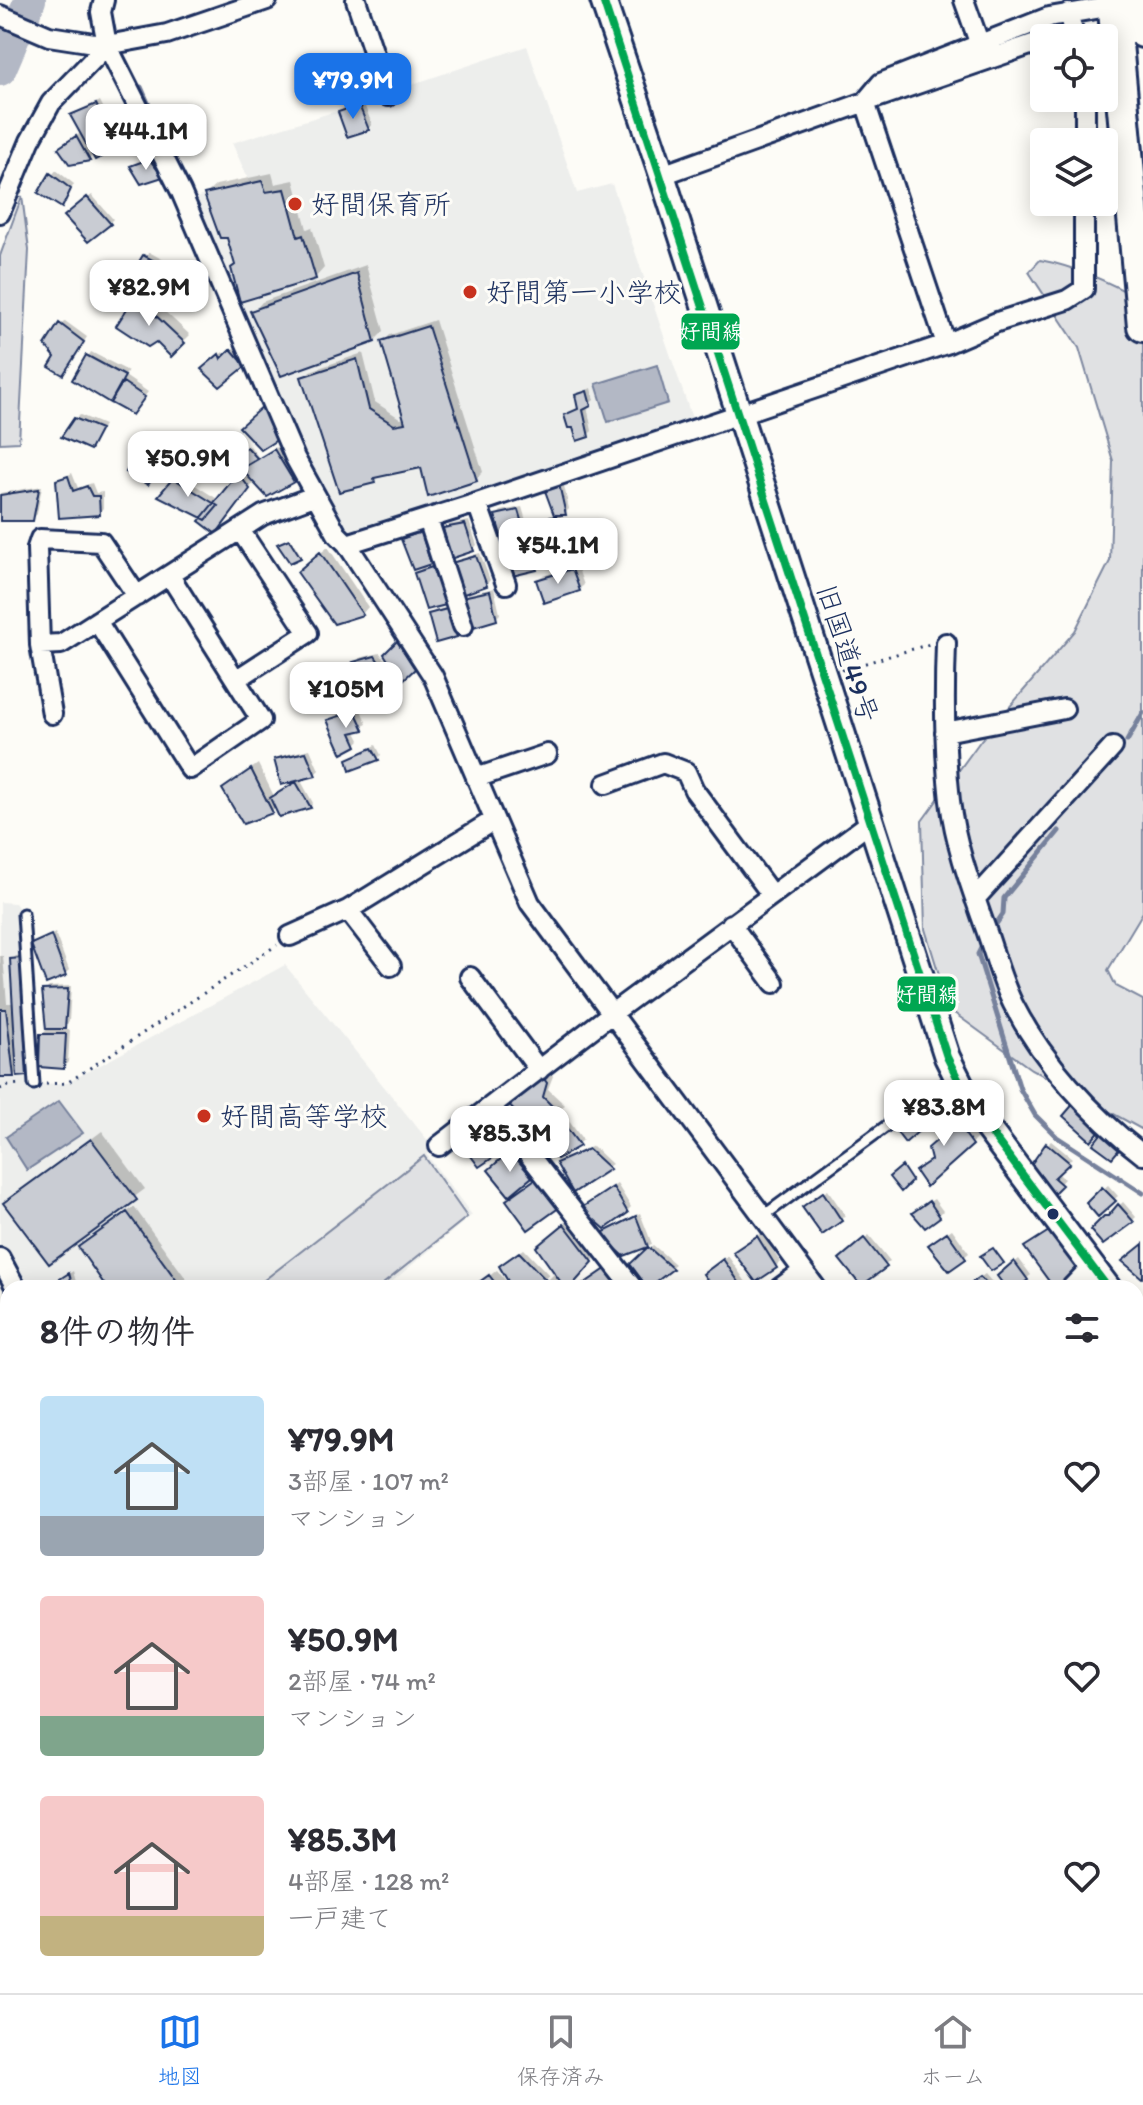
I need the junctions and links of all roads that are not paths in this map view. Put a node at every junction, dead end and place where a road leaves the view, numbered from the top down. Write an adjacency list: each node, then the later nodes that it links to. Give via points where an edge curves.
1 (104, 0): 10 (street)
2 (266, 0): 10 (street, via 167,34)
3 (356, 0): 13 (street)
4 (603, 0): 15 (street, 旧国道49号)
5 (964, 0): 11 (street)
6 (1132, 7): 7 (street); 18 (highway)
7 (1068, 13): 9 (street); 11 (street)
8 (0, 15): 10 (street, via 49,36)
9 (1071, 24)
10 (107, 45): 16 (street, via 51,103); 21 (street, via 181,192)
11 (980, 45): 14 (street, via 881,83)
12 (1030, 45): 14 (street)
13 (388, 96)
14 (865, 102): 15 (street); 19 (street)
15 (662, 175): 20 (street, 旧国道49号)
16 (0, 213)
17 (1084, 216): 19 (street, via 1084,289)
18 (1143, 326)
19 (946, 344): 20 (street)
20 (737, 413): 22 (street); 42 (street, 旧国道49号)
21 (314, 496): 24 (street, via 263,515); 25 (street)
22 (477, 503): 23 (street); 27 (street)
23 (428, 519): 25 (street); 30 (street)
24 (240, 530): 26 (street); 33 (street, via 308,633)
25 (347, 544): 39 (street, via 423,658)
26 (170, 576): 28 (street); 33 (street)
27 (506, 584)
28 (137, 596): 29 (street); 32 (street, via 101,542 40,539)
29 (97, 621): 32 (street, via 61,644); 33 (street, via 190,769 261,720)
30 (463, 626)
31 (946, 643): 36 (street)
32 (40, 645): 35 (street)
33 (237, 679)
34 (1064, 709): 36 (street)
35 (52, 714)
36 (945, 732): 44 (street, via 950,803)
37 (1113, 747): 44 (street)
38 (547, 754): 39 (street)
39 (476, 778): 41 (street)
40 (606, 784): 43 (street, via 663,763 686,772)
41 (490, 822): 45 (street); 52 (street, via 530,903)
42 (871, 822): 43 (street); 54 (street, 旧国道49号)
43 (771, 894): 47 (street)
44 (975, 899): 58 (street, via 1014,1007 1074,1089)
45 (348, 910): 48 (street); 49 (street)
46 (23, 914): 55 (lane)
47 (731, 924): 51 (street); 52 (street)
48 (290, 936)
49 (391, 966)
50 (470, 977): 53 (street)
51 (774, 983)
52 (611, 1014): 53 (street); 59 (street)
53 (539, 1070): 56 (street)
54 (955, 1078): 59 (lane); 61 (street, 旧国道49号)
55 (34, 1084)
56 (491, 1106): 57 (street); 64 (street)
57 (439, 1146)
58 (1143, 1155)
59 (762, 1217): 62 (street)
60 (0, 1258): 63 (street)
61 (1092, 1266): 67 (street); 68 (street, 旧国道49号)
62 (803, 1271): 65 (street); 66 (street)
63 (12, 1280)
64 (627, 1280)
65 (791, 1280)
66 (810, 1280)
67 (1079, 1280)
68 (1102, 1280)

